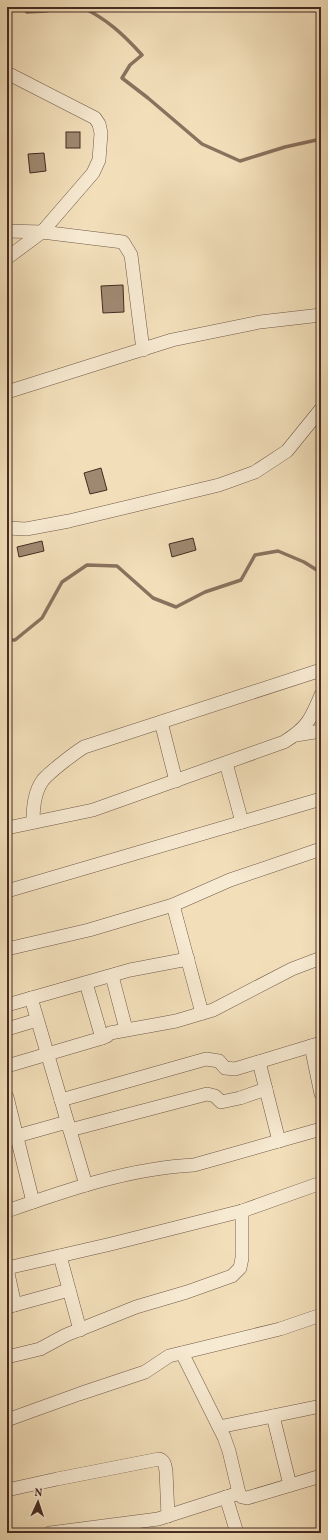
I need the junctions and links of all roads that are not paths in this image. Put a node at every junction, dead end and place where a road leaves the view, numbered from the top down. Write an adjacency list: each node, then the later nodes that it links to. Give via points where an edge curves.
1 (8, 76): 3 (street, via 95,118 100,124 102,134 99,160 93,173)
2 (7, 231): 3 (street)
3 (42, 232): 4 (street); 6 (street, via 123,242 131,255)
4 (7, 258)
5 (321, 315): 6 (street, via 260,322 172,340)
6 (143, 350): 7 (street)
7 (7, 392)
8 (321, 409): 9 (street, via 287,450 255,472 219,485 70,521 26,529)
9 (7, 528)
10 (321, 670): 12 (street)
11 (321, 695): 14 (street, via 308,724)
12 (161, 722): 16 (street); 18 (street, via 84,747 73,754 43,780 33,804)
13 (321, 731): 14 (street)
14 (296, 735): 15 (street, via 284,742)
15 (226, 763): 16 (street); 19 (street)
16 (176, 781): 18 (street, via 93,810)
17 (321, 799): 19 (street)
18 (32, 822): 20 (street)
19 (242, 822): 22 (street)
20 (7, 828)
21 (321, 849): 23 (street, via 230,880)
22 (7, 891)
23 (173, 905): 24 (street, via 89,930); 26 (street)
24 (7, 950)
25 (321, 958): 31 (street, via 292,969 213,1010)
26 (188, 959): 27 (street); 31 (street)
27 (112, 976): 28 (street); 34 (street)
28 (86, 983): 29 (street); 35 (street)
29 (31, 998): 30 (street); 32 (street)
30 (7, 1005)
31 (202, 1013): 34 (street, via 176,1021)
32 (37, 1020): 33 (street); 37 (street)
33 (7, 1029)
34 (126, 1030): 35 (street, via 110,1033)
35 (102, 1038): 37 (street)
36 (316, 1045): 38 (street); 41 (street)
37 (48, 1054): 39 (street); 43 (street)
38 (259, 1062): 40 (street); 43 (street, via 230,1069 218,1061 206,1059)
39 (7, 1066)
40 (266, 1089): 44 (street, via 221,1102 215,1096 207,1094); 47 (street)
41 (321, 1094)
42 (7, 1097): 46 (street)
43 (61, 1100): 44 (street)
44 (69, 1126): 46 (street); 49 (street)
45 (321, 1129): 47 (street)
46 (17, 1136): 50 (street)
47 (279, 1141): 49 (street, via 194,1166 140,1171)
48 (321, 1183): 52 (street)
49 (86, 1185): 50 (street)
50 (33, 1202): 51 (street)
51 (7, 1211)
52 (242, 1211): 53 (street); 58 (street, via 242,1258 240,1268 232,1276 136,1307)
53 (60, 1256): 54 (street); 55 (street)
54 (7, 1269): 56 (street)
55 (69, 1290): 56 (street); 58 (street)
56 (11, 1306)
57 (321, 1315): 59 (street, via 280,1329)
58 (80, 1330): 60 (street, via 40,1349)
59 (182, 1353): 63 (street, via 169,1356 145,1372); 64 (street)
60 (7, 1357)
61 (321, 1406): 62 (street)
62 (273, 1416): 64 (street); 66 (street)
63 (7, 1420)
64 (219, 1427): 68 (street, via 229,1451)
65 (321, 1476): 66 (street)
66 (290, 1485): 68 (street, via 247,1498)
67 (7, 1490): 70 (street, via 159,1459 165,1464)
68 (239, 1493): 69 (street)
69 (226, 1497): 70 (street); 72 (street)
70 (168, 1516): 71 (street)
71 (50, 1533)
72 (237, 1533)

